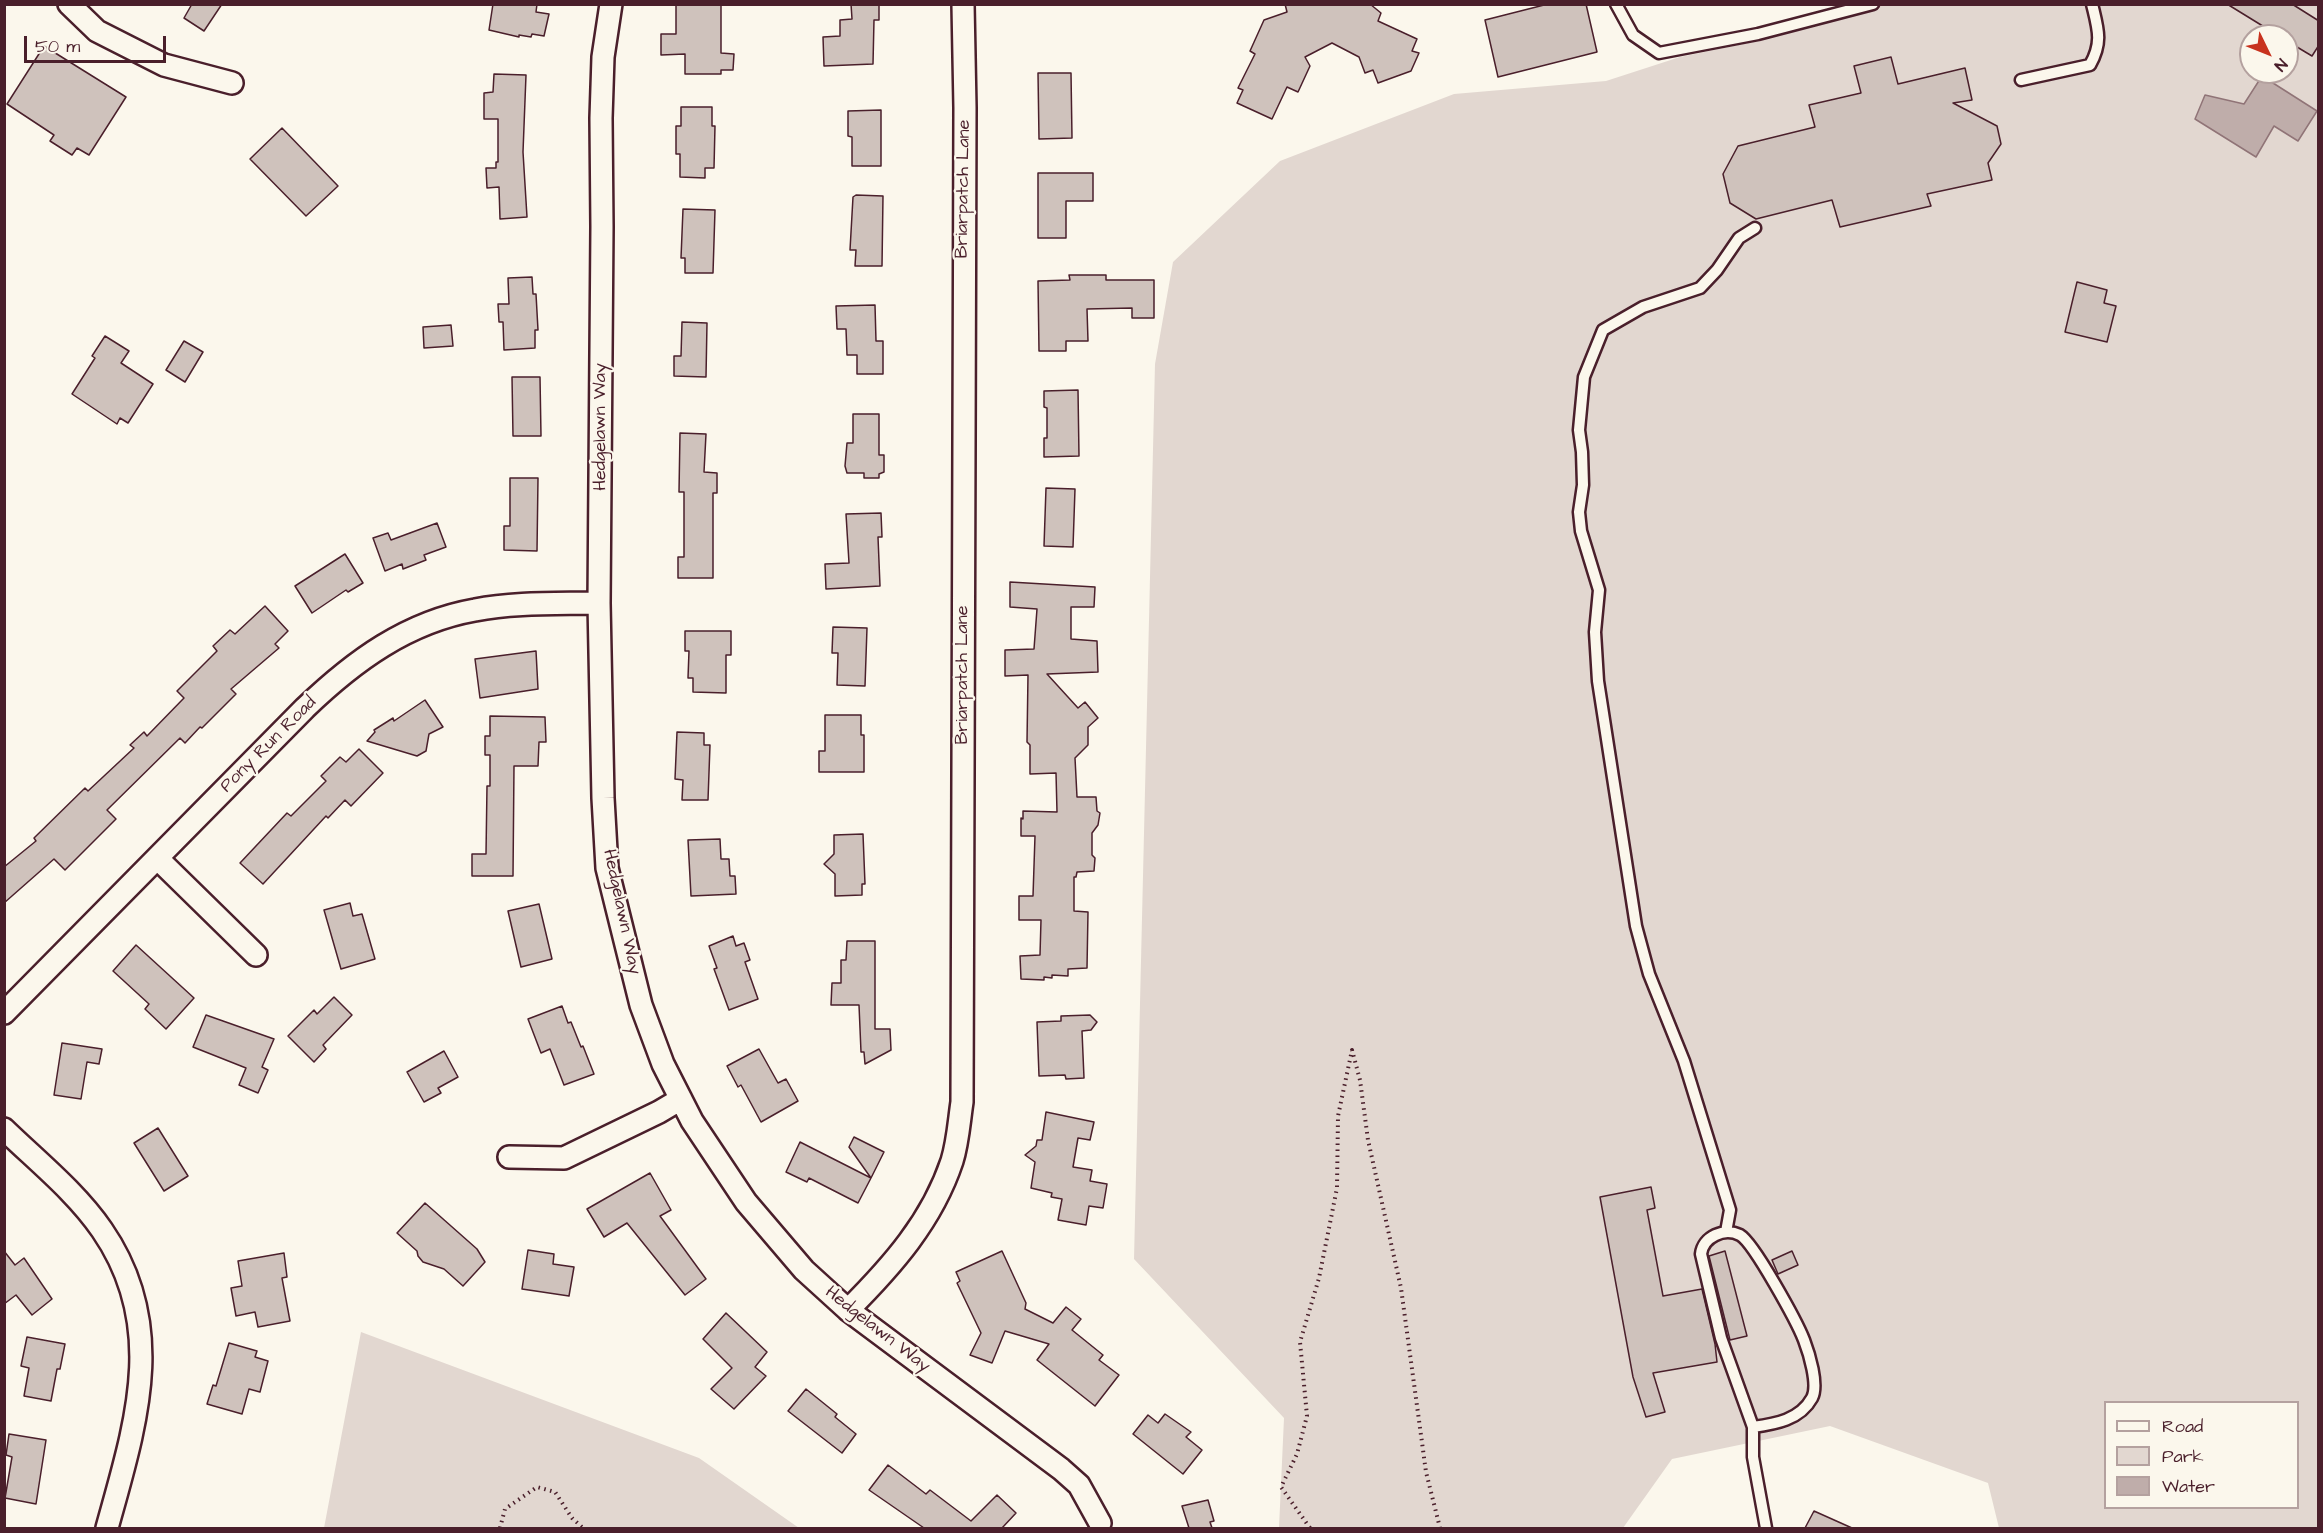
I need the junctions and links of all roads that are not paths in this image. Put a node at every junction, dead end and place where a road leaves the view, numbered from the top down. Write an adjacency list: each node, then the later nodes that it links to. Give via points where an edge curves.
1 (69, 4): 8 (street, via 97,31 164,65)
2 (611, 4): 10 (street, Hedgelawn Way, via 603,57 601,118)
3 (963, 4): 18 (street, Briarpatch Lane, via 962,1102 952,1160 923,1223 902,1253)
4 (1616, 4): 5 (lane, via 1633,35 1659,53 1758,34)
5 (1873, 4)
6 (2092, 4): 7 (lane, via 2098,50 2090,65)
7 (2021, 80)
8 (232, 83)
9 (1755, 228): 17 (lane, via 1739,238 1700,288 1643,307 1603,330 1584,377 1579,430 1581,531 1599,590 1595,632 1598,681 1636,926 1731,1210)
10 (599, 603): 11 (street, Pony Run Road, via 476,609 396,637 337,677); 14 (street, Hedgelawn Way, via 608,868 641,1005)
11 (157, 858): 12 (street); 13 (street, Pony Run Road)
12 (256, 955)
13 (4, 1013)
14 (681, 1099): 16 (street, via 564,1158); 18 (street, Hedgelawn Way, via 746,1202 804,1270)
15 (4, 1129): 21 (street, via 96,1222 131,1287 142,1342 139,1397)
16 (509, 1157)
17 (1726, 1232): 19 (lane, via 1709,1238 1701,1254 1721,1338); 19 (lane, via 1739,1234 1755,1249 1803,1338 1812,1366 1813,1397 1798,1413 1782,1423)
18 (848, 1310): 20 (street, Hedgelawn Way, via 1079,1485)
19 (1753, 1427): 22 (lane, via 1753,1457)
20 (1100, 1523)
21 (107, 1528)
22 (1766, 1528)

